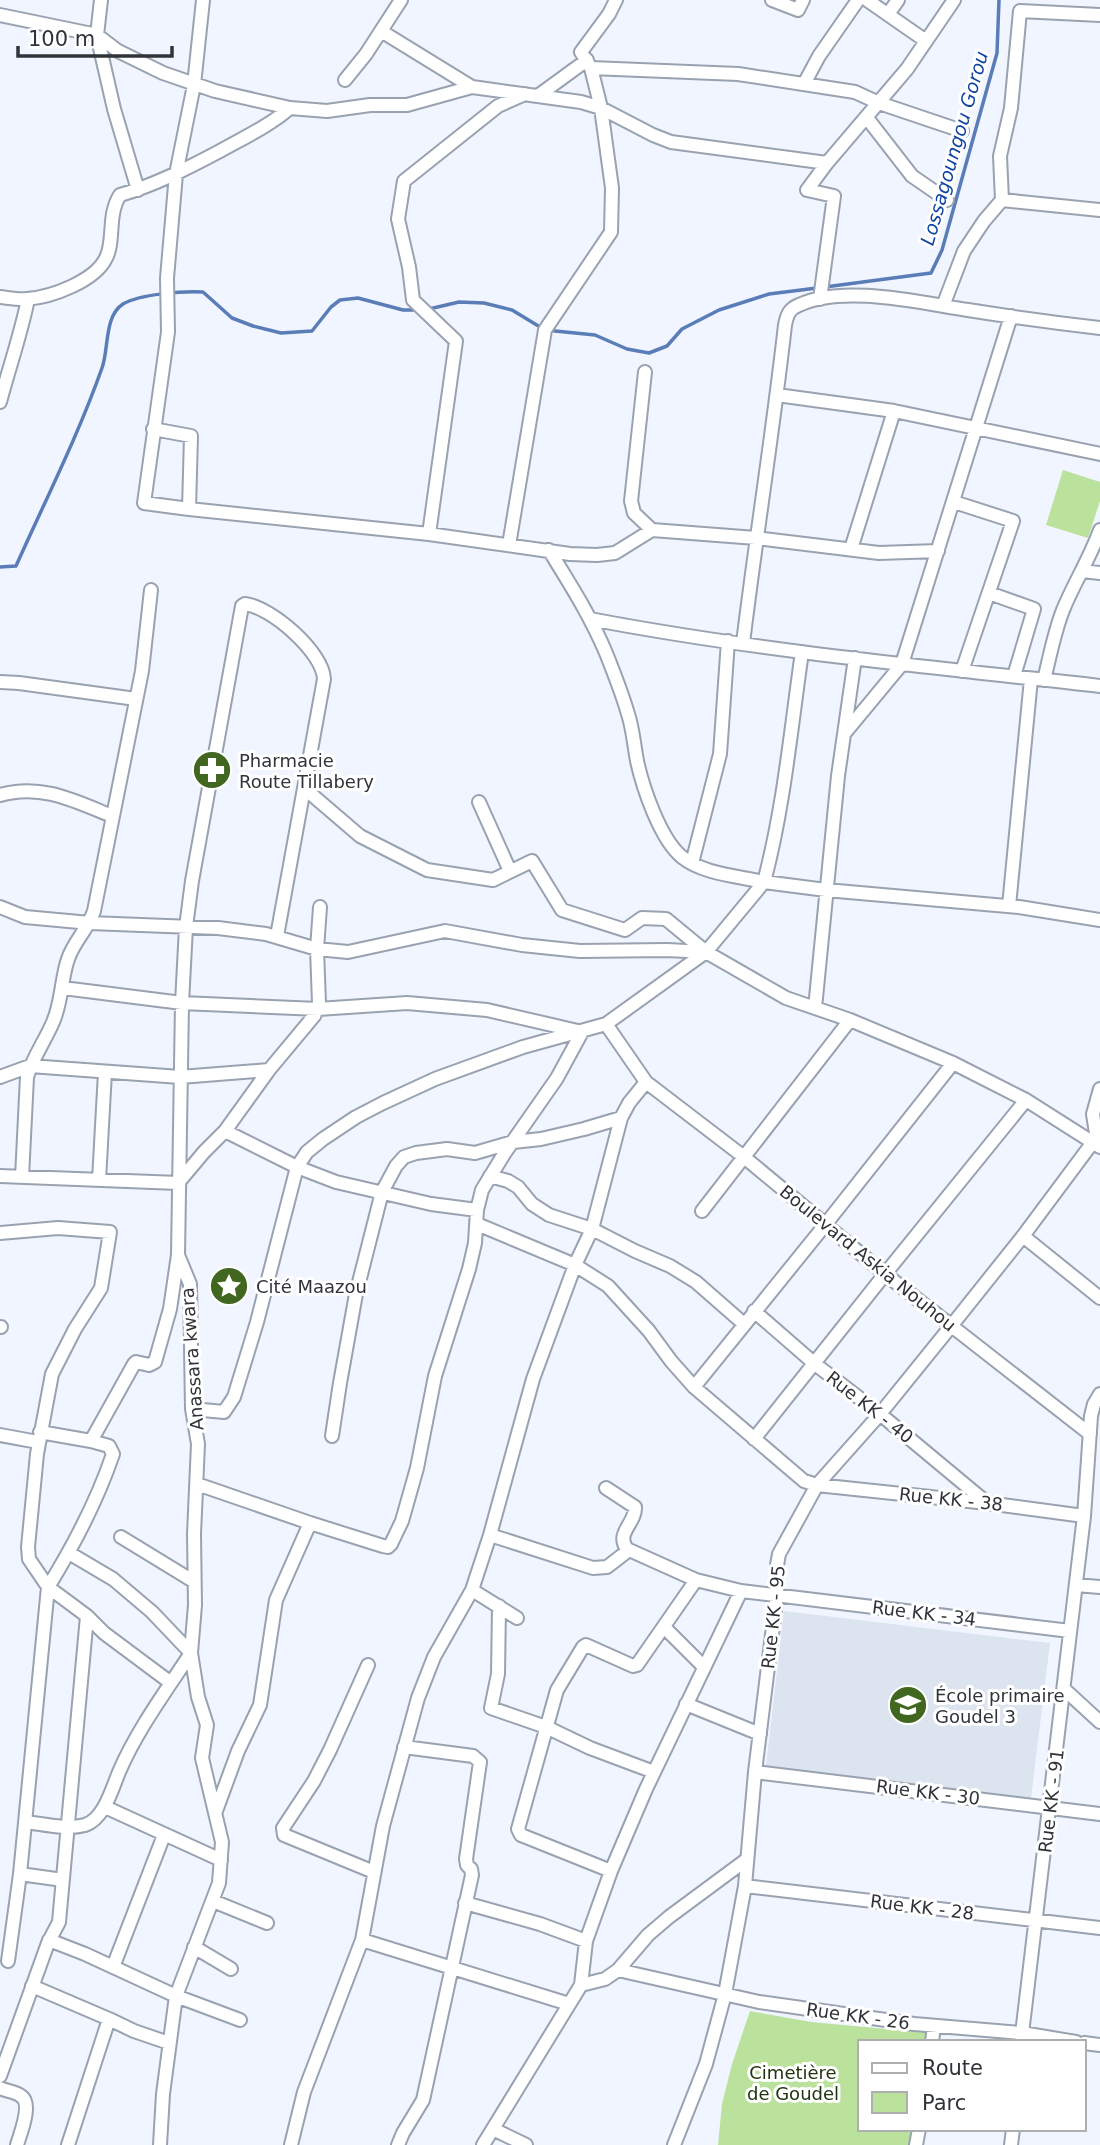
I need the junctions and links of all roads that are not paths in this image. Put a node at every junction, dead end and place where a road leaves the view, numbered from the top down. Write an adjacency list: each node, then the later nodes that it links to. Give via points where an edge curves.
1 (101, 0): 15 (street)
2 (203, 0): 20 (street)
3 (401, 0): 14 (street)
4 (617, 0): 17 (street, via 582,52)
5 (772, 0): 6 (street, via 798,10)
6 (803, 0)
7 (858, 0): 19 (street)
8 (867, 0): 11 (street)
9 (898, 0): 11 (street)
10 (954, 0): 16 (street)
11 (888, 14): 16 (street)
12 (0, 15): 15 (street)
13 (1100, 15): 32 (street, via 1020,11 1011,108 1000,156)
14 (381, 31): 18 (street); 21 (street)
15 (97, 35): 20 (street, via 118,51); 30 (street)
16 (926, 41): 23 (street)
17 (589, 64): 19 (street, via 738,74); 22 (street); 25 (street)
18 (345, 80)
19 (804, 84): 23 (street, via 855,92)
20 (194, 85): 24 (street); 29 (street)
21 (472, 87): 22 (street); 24 (street, via 407,106 327,111)
22 (533, 94): 25 (street); 52 (street, via 498,106 404,181 398,219 413,300 456,341)
23 (879, 103): 26 (street); 27 (street)
24 (290, 108): 29 (street, via 271,124)
25 (601, 108): 28 (street, via 671,142); 54 (street, via 612,188 611,232 545,330)
26 (867, 118): 28 (street); 31 (street, via 912,176)
27 (962, 131)
28 (827, 163): 36 (street, via 807,190 834,196)
29 (176, 174): 30 (street); 46 (street, via 167,278 169,320)
30 (138, 190): 35 (street, via 120,195 114,204 107,257 94,274 57,293)
31 (947, 200)
32 (1002, 200): 33 (street); 37 (street, via 964,251)
33 (1100, 210)
34 (0, 297): 35 (street)
35 (28, 299): 40 (street, via 23,326)
36 (820, 299): 37 (street, via 883,297); 42 (street, via 800,304 787,315)
37 (943, 306): 38 (street)
38 (1011, 316): 39 (street); 45 (street)
39 (1100, 328)
40 (6, 352): 43 (street)
41 (645, 372): 50 (street, via 631,501 634,513)
42 (777, 395): 44 (street); 53 (street)
43 (0, 402)
44 (894, 411): 45 (street); 55 (street)
45 (977, 427): 47 (street); 48 (street)
46 (153, 429): 49 (street, via 191,436); 49 (street, via 144,503)
47 (1100, 454)
48 (954, 502): 57 (street); 61 (street, via 1013,521)
49 (189, 509): 52 (street)
50 (652, 530): 53 (street); 56 (street, via 615,553)
51 (1100, 530): 58 (street)
52 (429, 534): 54 (street)
53 (756, 538): 55 (street); 64 (street)
54 (509, 545): 56 (street)
55 (851, 549): 57 (street, via 896,554)
56 (549, 551): 62 (street)
57 (938, 551): 67 (street)
58 (1083, 571): 59 (street); 71 (street, via 1059,622)
59 (1100, 573)
60 (151, 590): 74 (street)
61 (989, 593): 68 (street); 69 (street, via 1034,609)
62 (590, 619): 63 (street); 80 (street, via 628,713 637,762 662,828 676,850)
63 (729, 641): 64 (street); 80 (street, via 720,754)
64 (743, 643): 65 (street)
65 (802, 652): 66 (street); 82 (street)
66 (855, 658): 67 (street); 75 (street)
67 (902, 664): 68 (street); 75 (street)
68 (962, 671): 69 (street)
69 (1014, 676): 70 (street)
70 (1031, 679): 71 (street); 84 (street)
71 (1044, 680): 73 (street)
72 (0, 682): 74 (street)
73 (1100, 686)
74 (136, 699): 79 (street)
75 (844, 734): 83 (street)
76 (304, 788): 81 (street, via 360,836 426,870 493,880); 89 (street, Anassara kwara, via 324,669 274,615 245,604); 90 (street)
77 (0, 795): 79 (street, via 17,789 46,792)
78 (479, 802): 81 (street)
79 (112, 816): 88 (street)
80 (692, 863): 82 (street)
81 (510, 872): 92 (street, via 532,861 562,910 625,930 642,918 666,919)
82 (764, 882): 83 (street); 92 (street)
83 (826, 890): 84 (street); 95 (street)
84 (1009, 906): 87 (street)
85 (0, 907): 88 (street, via 25,917)
86 (320, 907): 91 (street)
87 (1100, 920)
88 (90, 923): 89 (street); 93 (street, via 67,960)
89 (186, 927): 90 (street); 94 (street, Anassara kwara)
90 (277, 936): 91 (street)
91 (317, 949): 92 (street, via 348,952 445,931 580,951); 96 (street)
92 (706, 953): 95 (street, via 786,998); 98 (street)
93 (62, 988): 94 (street); 101 (street, via 53,1022)
94 (182, 1003): 96 (street); 105 (street, Anassara kwara)
95 (815, 1008): 97 (street)
96 (318, 1009): 99 (street, via 407,1003 487,1010); 102 (street)
97 (850, 1020): 100 (street); 113 (street)
98 (606, 1024): 99 (street); 106 (street, Boulevard Askia Nouhou)
99 (582, 1032): 111 (street, via 569,1060); 114 (street, via 523,1047 383,1102 323,1139)
100 (953, 1063): 108 (street); 124 (street)
101 (30, 1066): 103 (street); 104 (street); 117 (street)
102 (269, 1070): 105 (street); 110 (street)
103 (105, 1072): 105 (street); 118 (street)
104 (0, 1077)
105 (180, 1077): 119 (street, Anassara kwara)
106 (646, 1082): 109 (street); 113 (street, Boulevard Askia Nouhou)
107 (1100, 1089): 112 (street, via 1093,1114)
108 (1026, 1100): 112 (street); 130 (street)
109 (621, 1118): 111 (street); 125 (street)
110 (225, 1130): 114 (street); 119 (street)
111 (513, 1142): 116 (street); 120 (street, via 475,1153 447,1149 404,1157)
112 (1097, 1145): 127 (street, Rue KK - 95)
113 (744, 1157): 122 (street); 124 (street, Boulevard Askia Nouhou)
114 (298, 1167): 120 (street, via 336,1182); 138 (street, via 233,1397 224,1412)
115 (0, 1176): 117 (street)
116 (490, 1176): 121 (street); 125 (street, via 518,1187 549,1215)
117 (22, 1177): 118 (street)
118 (99, 1180): 119 (street)
119 (178, 1183): 128 (street, Anassara kwara)
120 (382, 1192): 121 (street); 142 (street, via 356,1294)
121 (477, 1210): 123 (street)
122 (702, 1211)
123 (477, 1224): 129 (street); 151 (street, via 435,1376 417,1468 393,1541 383,1546)
124 (825, 1225): 130 (street, Boulevard Askia Nouhou); 132 (street)
125 (592, 1229): 129 (street); 133 (street, via 696,1282)
126 (0, 1233): 143 (street, via 58,1228 110,1232 101,1288 54,1368)
127 (1023, 1236): 131 (street); 134 (street, Rue KK - 95)
128 (177, 1255): 138 (street, Anassara kwara, via 190,1284); 145 (street, via 170,1309 155,1362 134,1364)
129 (575, 1265): 136 (street, via 615,1293); 152 (street, via 533,1379)
130 (885, 1274): 134 (street, Boulevard Askia Nouhou); 135 (street)
131 (1100, 1298)
132 (754, 1311): 133 (street); 135 (street, Rue KK - 40)
133 (744, 1324): 136 (street)
134 (952, 1325): 139 (street, Rue KK - 95); 140 (street, Boulevard Askia Nouhou)
135 (815, 1364): 139 (street, Rue KK - 40); 144 (street)
136 (694, 1387): 144 (street)
137 (1100, 1394): 140 (street, Rue KK - 91)
138 (192, 1409): 146 (street, Anassara kwara, via 198,1444)
139 (880, 1413): 147 (street, Rue KK - 95); 149 (street, Rue KK - 40)
140 (1090, 1434): 150 (street, Rue KK - 91)
141 (0, 1435): 143 (street)
142 (332, 1436)
143 (39, 1437): 145 (street); 159 (street, via 29,1559)
144 (754, 1439): 147 (street, via 804,1481)
145 (91, 1441): 155 (street, via 109,1446 113,1454)
146 (197, 1484): 151 (street); 157 (street, Anassara kwara)
147 (817, 1485): 149 (street, Rue KK - 38); 163 (street, Rue KK - 95, via 779,1554)
148 (606, 1489): 154 (street, via 635,1507 623,1538)
149 (987, 1503): 150 (street, Rue KK - 38)
150 (1084, 1516): 158 (street, Rue KK - 91)
151 (310, 1524): 183 (street, via 276,1600 260,1704)
152 (490, 1535): 154 (street, via 593,1568 607,1567); 161 (street)
153 (121, 1536): 157 (street)
154 (629, 1550): 156 (street, Rue KK - 34)
155 (69, 1553): 159 (street); 169 (street, via 113,1579)
156 (696, 1580): 162 (street, Rue KK - 34); 167 (street)
157 (193, 1581): 169 (street, Anassara kwara)
158 (1076, 1585): 160 (street); 168 (street, Rue KK - 91)
159 (48, 1587): 165 (street); 185 (street)
160 (1100, 1587)
161 (472, 1590): 164 (street); 178 (street, via 434,1657)
162 (741, 1591): 163 (street, Rue KK - 34); 171 (street)
163 (777, 1594): 168 (street, Rue KK - 34); 177 (street, Rue KK - 95)
164 (499, 1606): 166 (street); 176 (street, via 498,1674 491,1708)
165 (87, 1616): 172 (street); 186 (street)
166 (517, 1618)
167 (664, 1627): 171 (street); 176 (street, via 633,1666 589,1645 583,1647 559,1685)
168 (1070, 1631): 173 (street, Rue KK - 91)
169 (191, 1653): 172 (street); 183 (street, Anassara kwara, via 207,1725 202,1758)
170 (368, 1665): 191 (street, via 314,1781 282,1831)
171 (704, 1667): 174 (street)
172 (171, 1683): 182 (street, via 121,1768)
173 (1064, 1689): 175 (street); 181 (street, Rue KK - 91)
174 (686, 1704): 177 (street); 179 (street)
175 (1100, 1722)
176 (546, 1727): 179 (street); 190 (street, via 519,1832)
177 (760, 1734): 180 (street, Rue KK - 95)
178 (404, 1747): 191 (street); 196 (street, via 473,1756 480,1762 466,1858 472,1875)
179 (654, 1772): 190 (street)
180 (755, 1772): 181 (street, Rue KK - 30); 189 (street, Rue KK - 95)
181 (1050, 1806): 184 (street, Rue KK - 30); 197 (street, Rue KK - 91)
182 (105, 1807): 186 (street, via 87,1824); 187 (street)
183 (216, 1812): 188 (street, Anassara kwara)
184 (1100, 1814)
185 (26, 1822): 186 (street); 192 (street)
186 (69, 1826): 193 (street)
187 (164, 1835): 188 (street); 205 (street)
188 (221, 1860): 195 (street, Anassara kwara)
189 (746, 1860): 194 (street, Rue KK - 95); 208 (street, via 668,1917)
190 (611, 1871): 202 (street)
191 (374, 1872): 201 (street)
192 (20, 1874): 193 (street); 204 (street)
193 (63, 1880): 200 (street, via 59,1922)
194 (745, 1886): 197 (street, Rue KK - 28); 211 (street, Rue KK - 95)
195 (213, 1901): 198 (street); 203 (street, Anassara kwara)
196 (465, 1903): 202 (street); 206 (street)
197 (1036, 1921): 199 (street, Rue KK - 28); 217 (street, Rue KK - 91)
198 (267, 1923)
199 (1100, 1928)
200 (49, 1940): 205 (street); 210 (street)
201 (362, 1940): 206 (street); 227 (street, via 304,2092)
202 (586, 1941): 209 (street)
203 (194, 1947): 207 (street); 212 (street, Anassara kwara)
204 (8, 1961)
205 (113, 1967): 212 (street)
206 (453, 1968): 213 (street); 228 (street, via 423,2100)
207 (231, 1969)
208 (618, 1970): 209 (street); 211 (street, Rue KK - 26)
209 (581, 1985): 213 (street)
210 (32, 1986): 214 (street); 221 (street)
211 (725, 1994): 216 (street, Rue KK - 26); 231 (street, Rue KK - 95, via 706,2064)
212 (176, 1996): 215 (street); 220 (street, Anassara kwara)
213 (569, 2004): 223 (street)
214 (109, 2019): 220 (street); 225 (street)
215 (240, 2020)
216 (934, 2026): 217 (street, Rue KK - 26); 218 (street)
217 (1022, 2038): 219 (street, Rue KK - 26)
218 (932, 2040)
219 (1049, 2040)
220 (169, 2043): 226 (street, Anassara kwara)
221 (0, 2076)
222 (0, 2088): 224 (street, via 26,2102)
223 (494, 2129): 229 (street); 230 (street)
224 (17, 2145)
225 (68, 2145)
226 (160, 2145)
227 (291, 2145)
228 (398, 2145)
229 (483, 2145)
230 (526, 2145)
231 (674, 2145)

